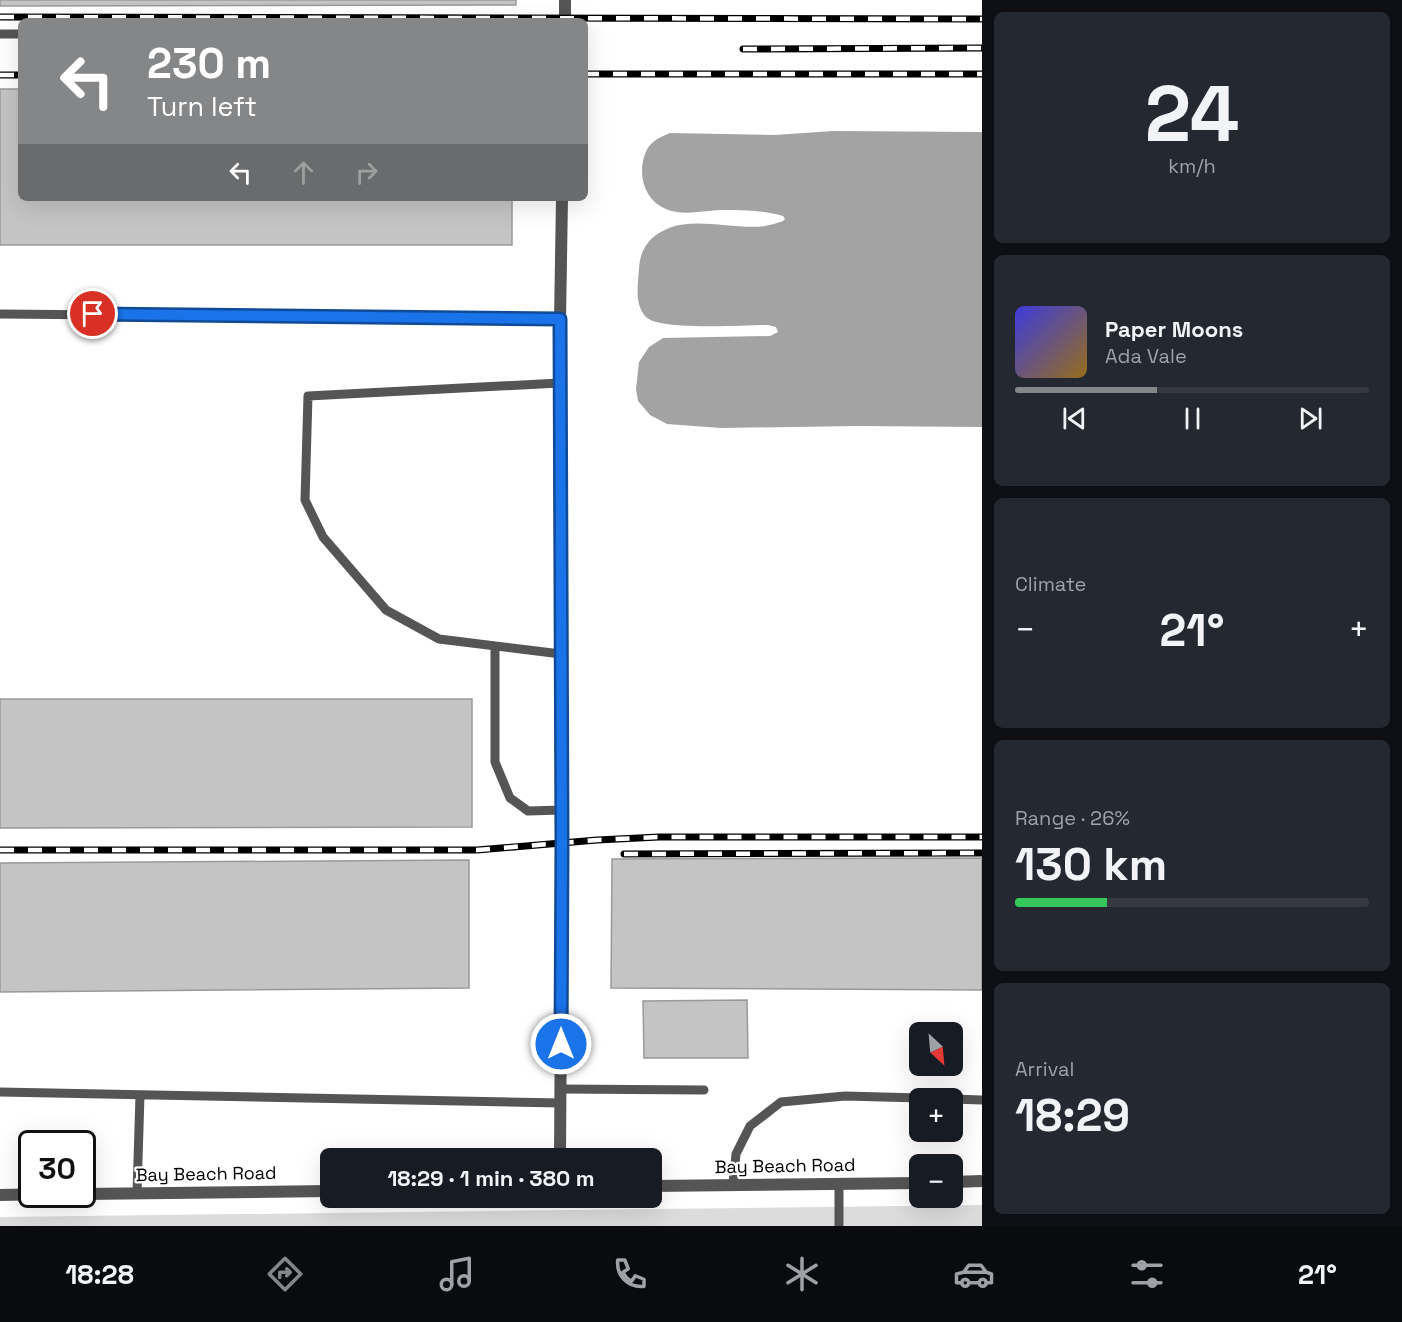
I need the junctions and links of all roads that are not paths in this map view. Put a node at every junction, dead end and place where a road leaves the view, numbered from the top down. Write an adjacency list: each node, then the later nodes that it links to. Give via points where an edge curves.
1 (565, 0): 2 (street)
2 (565, 18)
3 (0, 34): 4 (lane)
4 (18, 34)
5 (561, 201): 7 (street)
6 (0, 314): 7 (lane)
7 (560, 319): 8 (street)
8 (558, 383): 9 (lane, via 308,396 305,500 322,537 386,610 439,639); 10 (street)
9 (495, 646): 10 (lane); 11 (lane, via 495,762 510,798 528,811)
10 (561, 654): 11 (street)
11 (562, 810): 12 (street)
12 (560, 1089): 13 (lane); 19 (street)
13 (704, 1090)
14 (0, 1092): 15 (lane)
15 (140, 1095): 19 (lane); 28 (lane)
16 (909, 1098): 24 (lane, via 846,1096 782,1102 750,1126 736,1154)
17 (963, 1099): 18 (lane)
18 (982, 1100)
19 (560, 1103): 20 (street)
20 (560, 1148)
21 (982, 1181): 22 (street)
22 (963, 1182)
23 (909, 1183): 25 (street, Bay Beach Road)
24 (733, 1184): 25 (street, Bay Beach Road); 26 (street, Bay Beach Road)
25 (839, 1184): 32 (lane)
26 (662, 1186)
27 (320, 1191): 28 (street, Bay Beach Road)
28 (137, 1193): 29 (street, Bay Beach Road)
29 (96, 1194)
30 (0, 1195): 31 (street)
31 (18, 1195)
32 (839, 1226)

